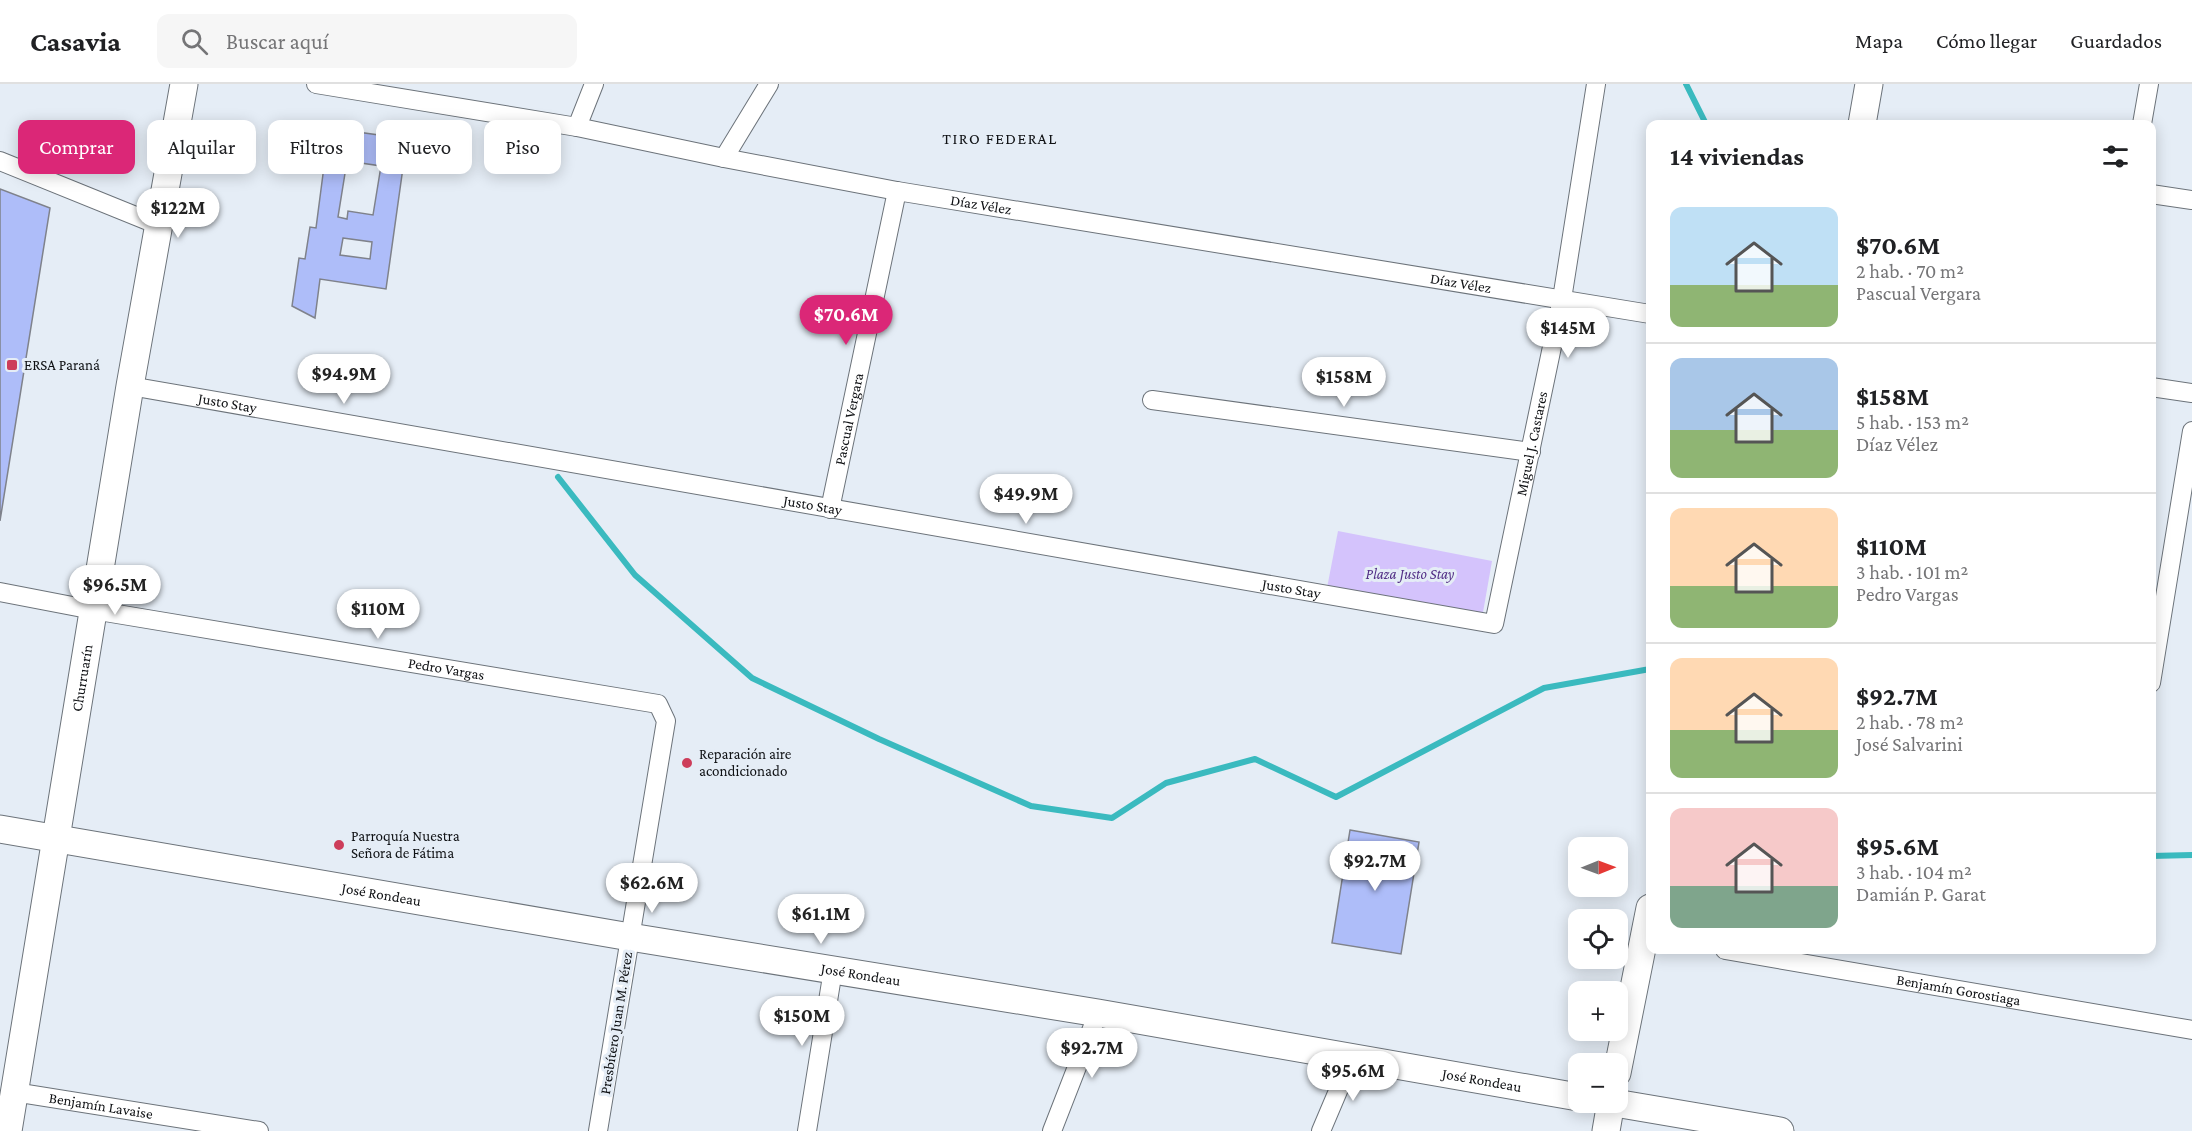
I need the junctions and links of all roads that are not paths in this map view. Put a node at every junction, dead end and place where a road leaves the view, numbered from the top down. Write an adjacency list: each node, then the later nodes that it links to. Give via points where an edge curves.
1 (184, 84): 16 (street, Churruarín)
2 (316, 84): 10 (street, Díaz Vélez)
3 (594, 84): 10 (street)
4 (769, 84): 11 (street)
5 (1596, 84): 17 (street, Miguel J. Castares)
6 (1869, 84): 8 (street)
7 (2149, 84): 9 (street)
8 (1863, 120)
9 (2143, 120)
10 (577, 127): 11 (street, Díaz Vélez)
11 (724, 158): 13 (street, Díaz Vélez)
12 (0, 161): 16 (street)
13 (897, 190): 17 (street, Díaz Vélez); 25 (street, Pascual Vergara)
14 (2156, 195): 15 (street)
15 (2192, 200)
16 (158, 225): 19 (street, Churruarín)
17 (1562, 299): 18 (street, Díaz Vélez); 24 (street, Miguel J. Castares)
18 (1646, 313)
19 (130, 386): 25 (street, Justo Stay); 27 (street, Churruarín)
20 (2156, 388): 21 (street)
21 (2192, 393)
22 (1152, 400): 24 (street)
23 (2192, 431): 29 (street)
24 (1531, 452): 28 (street, Miguel J. Castares)
25 (830, 509): 28 (street, Justo Stay)
26 (0, 592): 27 (street, Pedro Vargas)
27 (93, 610): 30 (street, Pedro Vargas); 32 (street, Churruarín)
28 (1494, 624)
29 (2156, 652)
30 (658, 704): 33 (street, Presbítero Juan M. Pérez, via 666,721)
31 (0, 829): 32 (street, José Rondeau)
32 (57, 838): 33 (street, José Rondeau); 41 (street, Churruarín)
33 (630, 938): 36 (street, José Rondeau); 47 (street, Presbítero Juan M. Pérez)
34 (1646, 941): 39 (street)
35 (1748, 954): 38 (street, Benjamín Gorostiaga)
36 (833, 970): 37 (street, José Rondeau); 48 (street)
37 (1098, 1013): 40 (street, José Rondeau); 49 (street)
38 (2192, 1030)
39 (1621, 1053)
40 (1352, 1058): 42 (street, José Rondeau); 50 (street)
41 (14, 1092): 45 (street, Churruarín); 46 (street, Benjamín Lavaise)
42 (1568, 1095)
43 (1628, 1106): 52 (street)
44 (1609, 1113): 51 (street)
45 (8, 1131)
46 (259, 1131)
47 (598, 1131)
48 (807, 1131)
49 (1052, 1131)
50 (1321, 1131)
51 (1606, 1131)
52 (1780, 1131)

